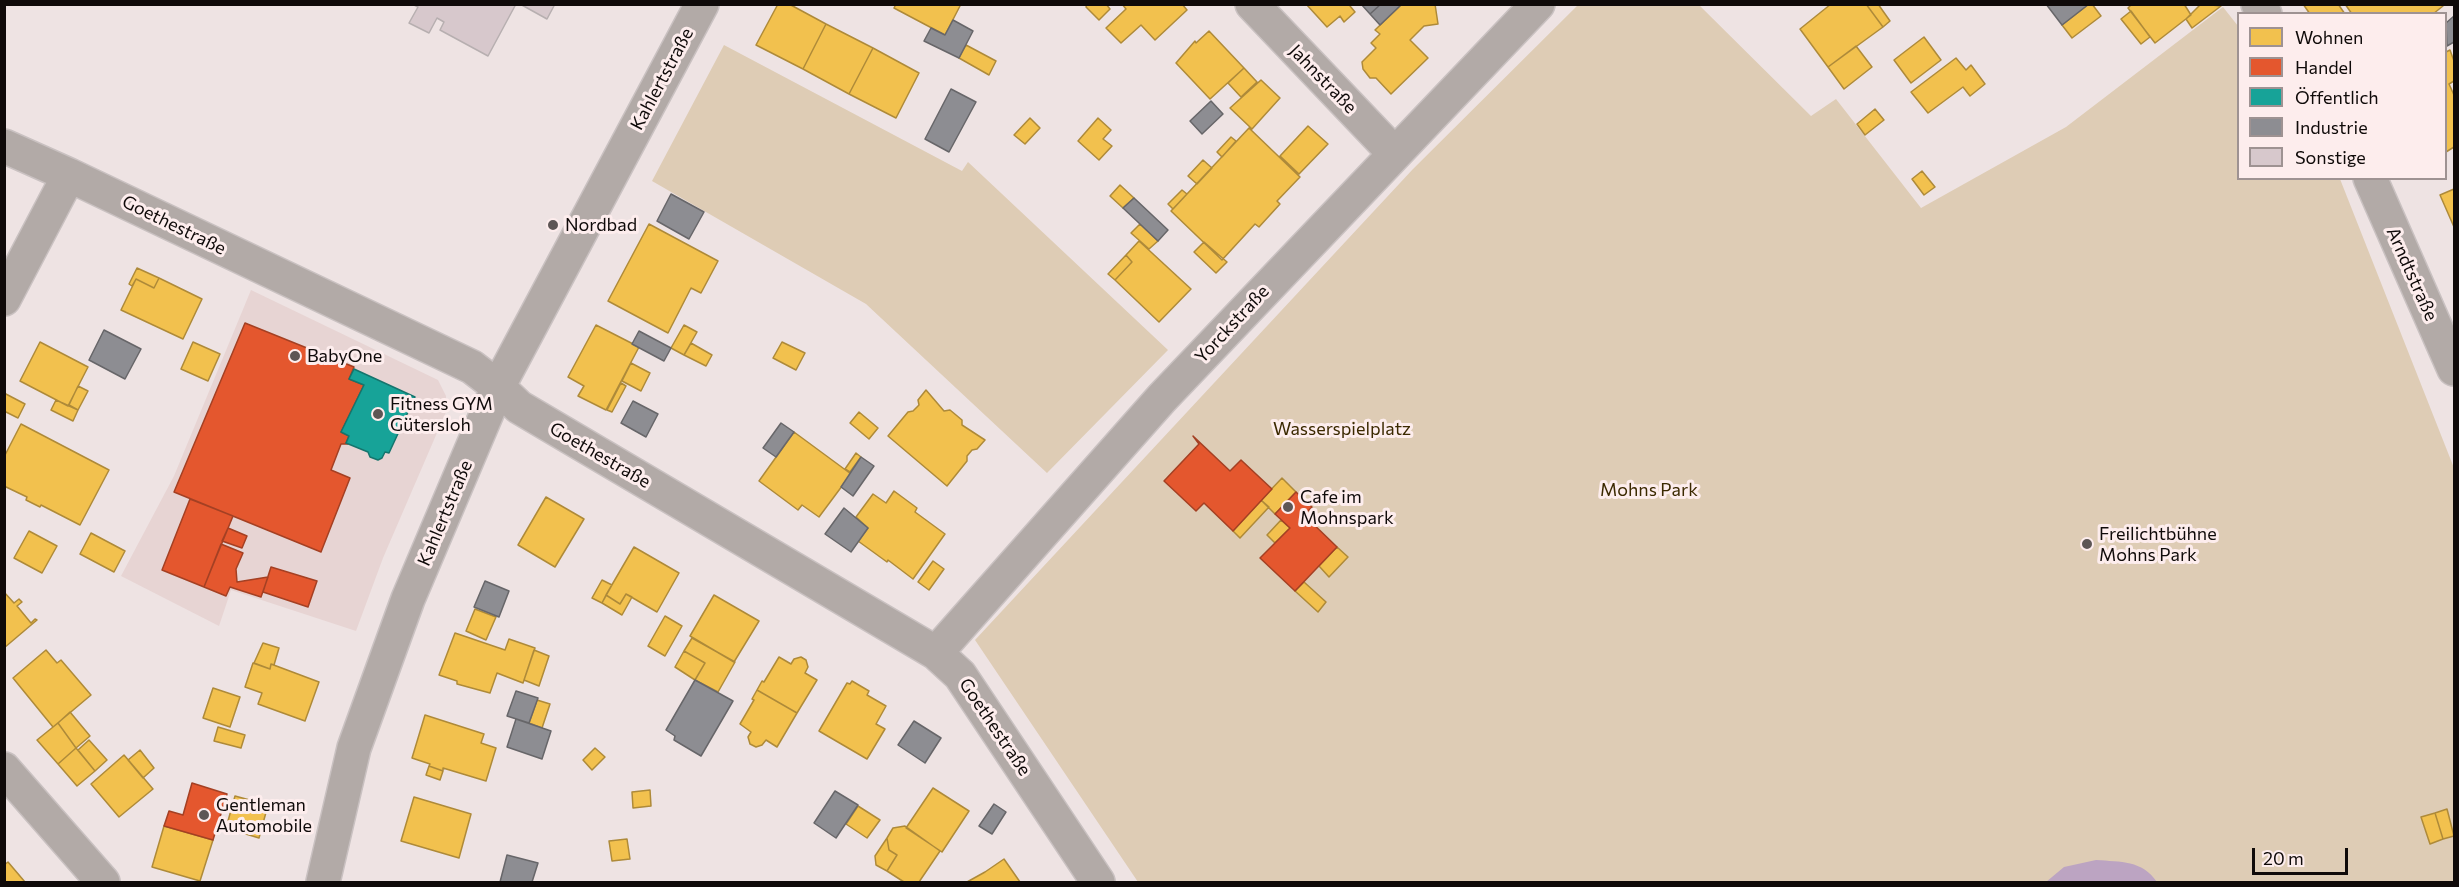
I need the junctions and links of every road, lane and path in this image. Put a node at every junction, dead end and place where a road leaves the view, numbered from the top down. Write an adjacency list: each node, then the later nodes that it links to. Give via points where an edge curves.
1 (702, 4): 10 (street, Kahlertstraße)
2 (1252, 4): 5 (street, Jahnstraße)
3 (1538, 4): 5 (street, Yorckstraße)
4 (4, 147): 6 (street, Goethestraße)
5 (1394, 153): 11 (street, Yorckstraße, via 1162,398)
6 (69, 175): 8 (street); 10 (street, Goethestraße, via 472,368)
7 (2371, 180): 9 (street, Arndtstraße)
8 (4, 299)
9 (2454, 369)
10 (498, 387): 11 (street, Goethestraße, via 519,407); 14 (street, Kahlertstraße, via 408,599 354,748)
11 (936, 653): 15 (street, Goethestraße, via 960,675)
12 (4, 769): 13 (street)
13 (103, 882)
14 (323, 882)
15 (1098, 882)

